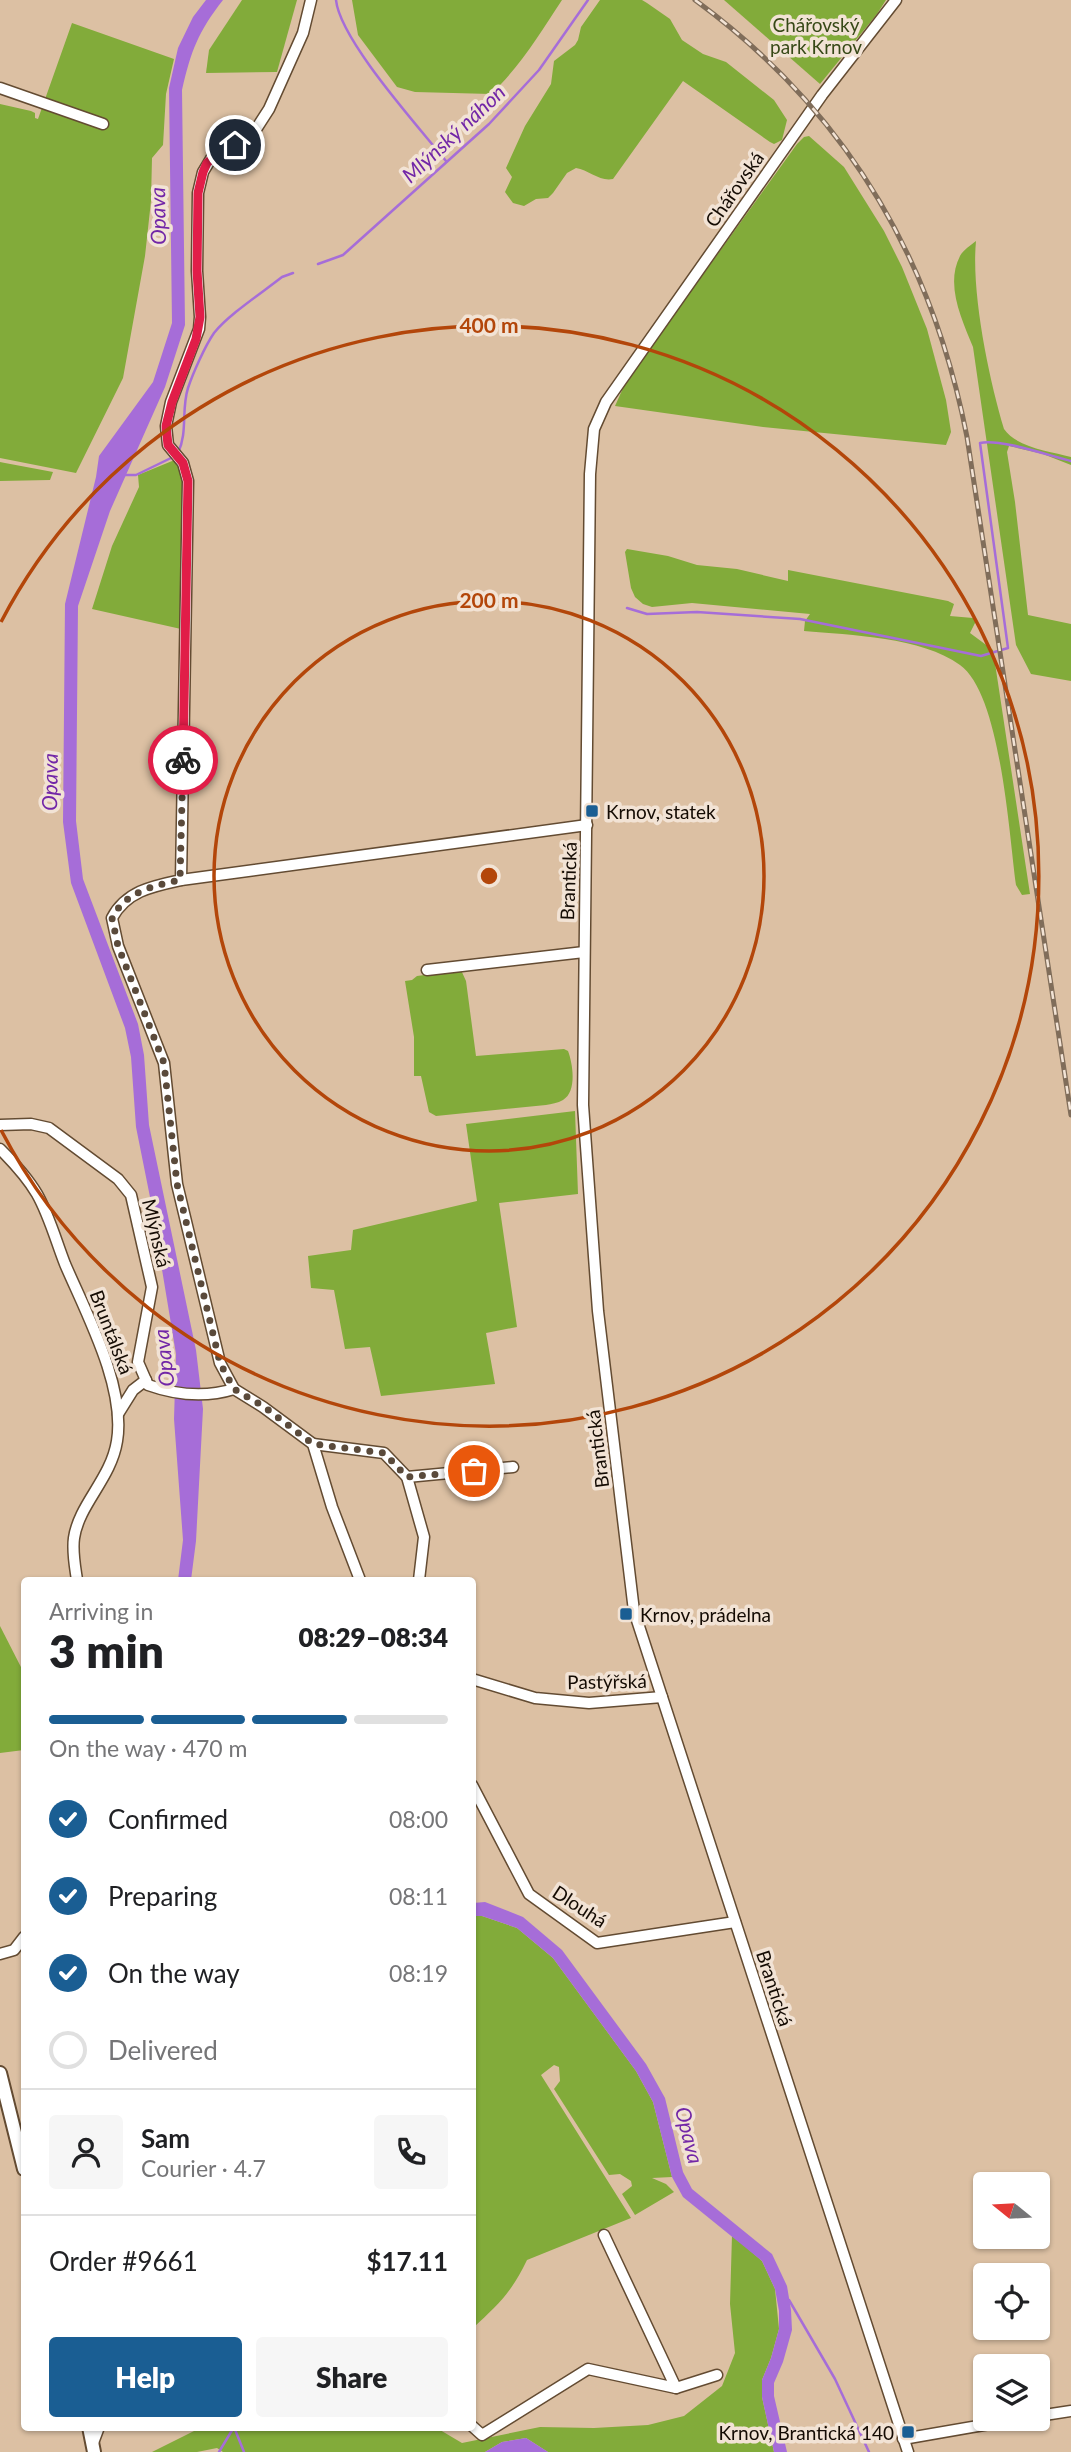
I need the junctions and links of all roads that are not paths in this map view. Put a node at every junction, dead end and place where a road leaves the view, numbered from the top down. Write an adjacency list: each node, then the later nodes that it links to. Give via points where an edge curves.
1 (311, 0): 7 (street, via 303,33 269,109 251,137 212,157 198,193 200,317 166,426 166,438 183,463 188,481)
2 (896, 0): 5 (street, Chářovská, via 822,95)
3 (0, 88): 4 (street)
4 (103, 124)
5 (603, 407): 6 (street, Brantická, via 594,429 590,474)
6 (587, 825): 7 (street); 8 (street, Brantická)
7 (180, 880): 13 (street, via 142,889 112,918 118,946 164,1063 177,1184 220,1363)
8 (584, 952): 9 (street); 22 (street, Brantická, via 583,1105 598,1311 634,1611)
9 (427, 970)
10 (0, 1125): 12 (street, Mlýnská, via 49,1128 131,1195 152,1287 138,1362)
11 (0, 1149): 14 (street, Bruntálská, via 38,1196 111,1376)
12 (146, 1380): 13 (street, via 167,1392 214,1395); 14 (street, via 133,1390)
13 (234, 1389): 15 (street)
14 (118, 1415): 18 (street, Bruntálská, via 110,1468 74,1536)
15 (313, 1444): 17 (street, via 384,1453); 19 (street)
16 (513, 1468): 17 (street)
17 (407, 1477): 20 (street, via 424,1537)
18 (76, 1577)
19 (359, 1577)
20 (419, 1577)
21 (476, 1680): 22 (street, Pastýřská, via 535,1698 589,1703)
22 (662, 1697): 24 (street, Brantická)
23 (476, 1793): 24 (street, Dlouhá, via 529,1894 597,1943)
24 (735, 1922): 37 (street, Brantická)
25 (21, 1941): 26 (street, via 14,1950)
26 (0, 1954)
27 (0, 2073): 28 (main road)
28 (21, 2157)
29 (604, 2235): 31 (street)
30 (717, 2375): 31 (street)
31 (677, 2388): 35 (street, via 589,2369 482,2435)
32 (1071, 2411): 33 (street)
33 (1050, 2414)
34 (973, 2426): 37 (street)
35 (476, 2430)
36 (98, 2431): 38 (street)
37 (904, 2438): 39 (street, Brantická)
38 (93, 2448)
39 (908, 2452)

